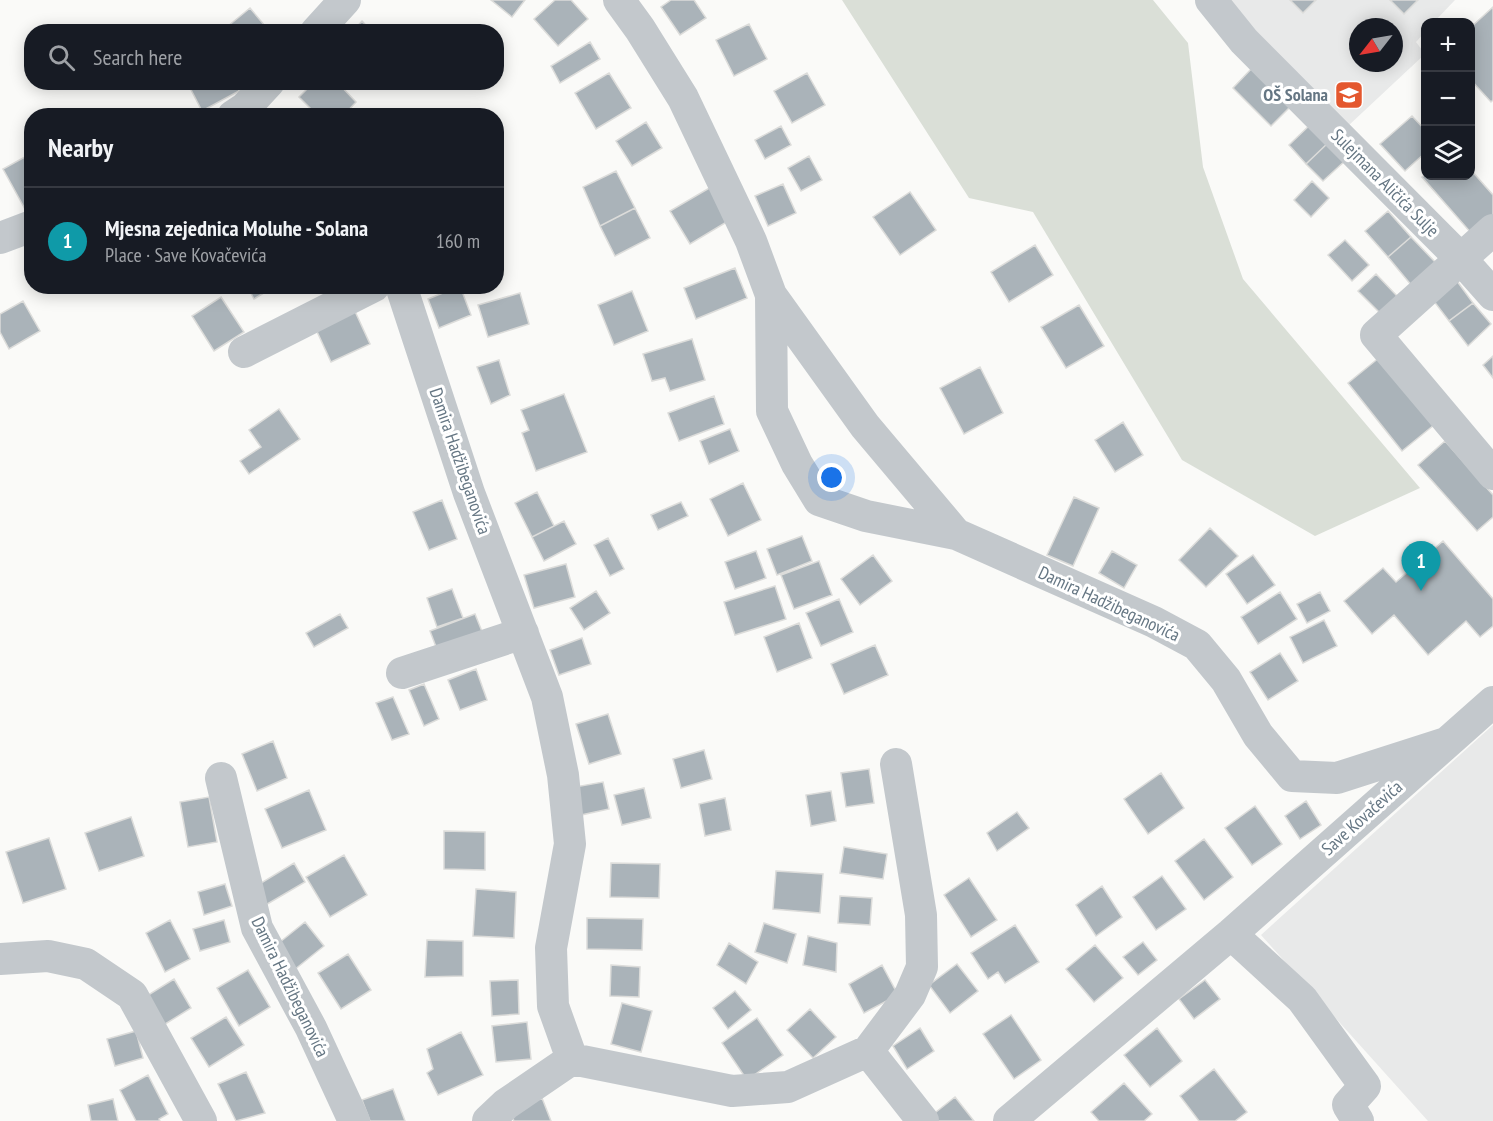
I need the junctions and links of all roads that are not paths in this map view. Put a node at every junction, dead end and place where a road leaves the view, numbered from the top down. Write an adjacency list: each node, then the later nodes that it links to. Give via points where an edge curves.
1 (345, 0): 4 (street)
2 (619, 0): 13 (street, Damira Hadžibeganovića, via 683,98 751,241)
3 (1211, 0): 10 (street, Sulejmana Aličića Sulje, via 1244,41)
4 (323, 24)
5 (263, 90): 6 (street)
6 (249, 108)
7 (24, 229): 9 (street)
8 (1493, 230): 10 (street)
9 (0, 238)
10 (1462, 260): 14 (street, Sulejmana Aličića Sulje); 16 (street, via 1376,335)
11 (358, 294): 15 (street)
12 (404, 294): 18 (street, Damira Hadžibeganovića, via 469,492)
13 (771, 294): 17 (street, Damira Hadžibeganovića, via 865,426); 17 (street, Damira Hadžibeganovića, via 772,411 819,500 866,516)
14 (1493, 295)
15 (244, 352)
16 (1493, 474)
17 (956, 534): 21 (street, Damira Hadžibeganovića, via 1197,645 1226,680 1257,735 1292,776 1338,778)
18 (524, 633): 19 (street); 27 (street, Damira Hadžibeganovića, via 547,698 563,775 570,844 551,948 553,1006)
19 (402, 673)
20 (1493, 702): 21 (street, Save Kovačevića)
21 (1446, 743): 24 (street, Save Kovačevića)
22 (896, 764): 26 (street, via 921,915 922,967 910,995)
23 (220, 778): 29 (street, Damira Hadžibeganovića, via 257,927 311,1028)
24 (1231, 934): 32 (street, Save Kovačevića); 33 (street, via 1302,999 1365,1086 1348,1104)
25 (0, 959): 28 (street, via 48,956 86,964 132,995)
26 (868, 1051): 27 (street, via 788,1087 732,1090); 31 (street)
27 (572, 1059): 30 (street)
28 (201, 1121)
29 (354, 1121)
30 (488, 1121)
31 (923, 1121)
32 (1009, 1121)
33 (1358, 1121)

